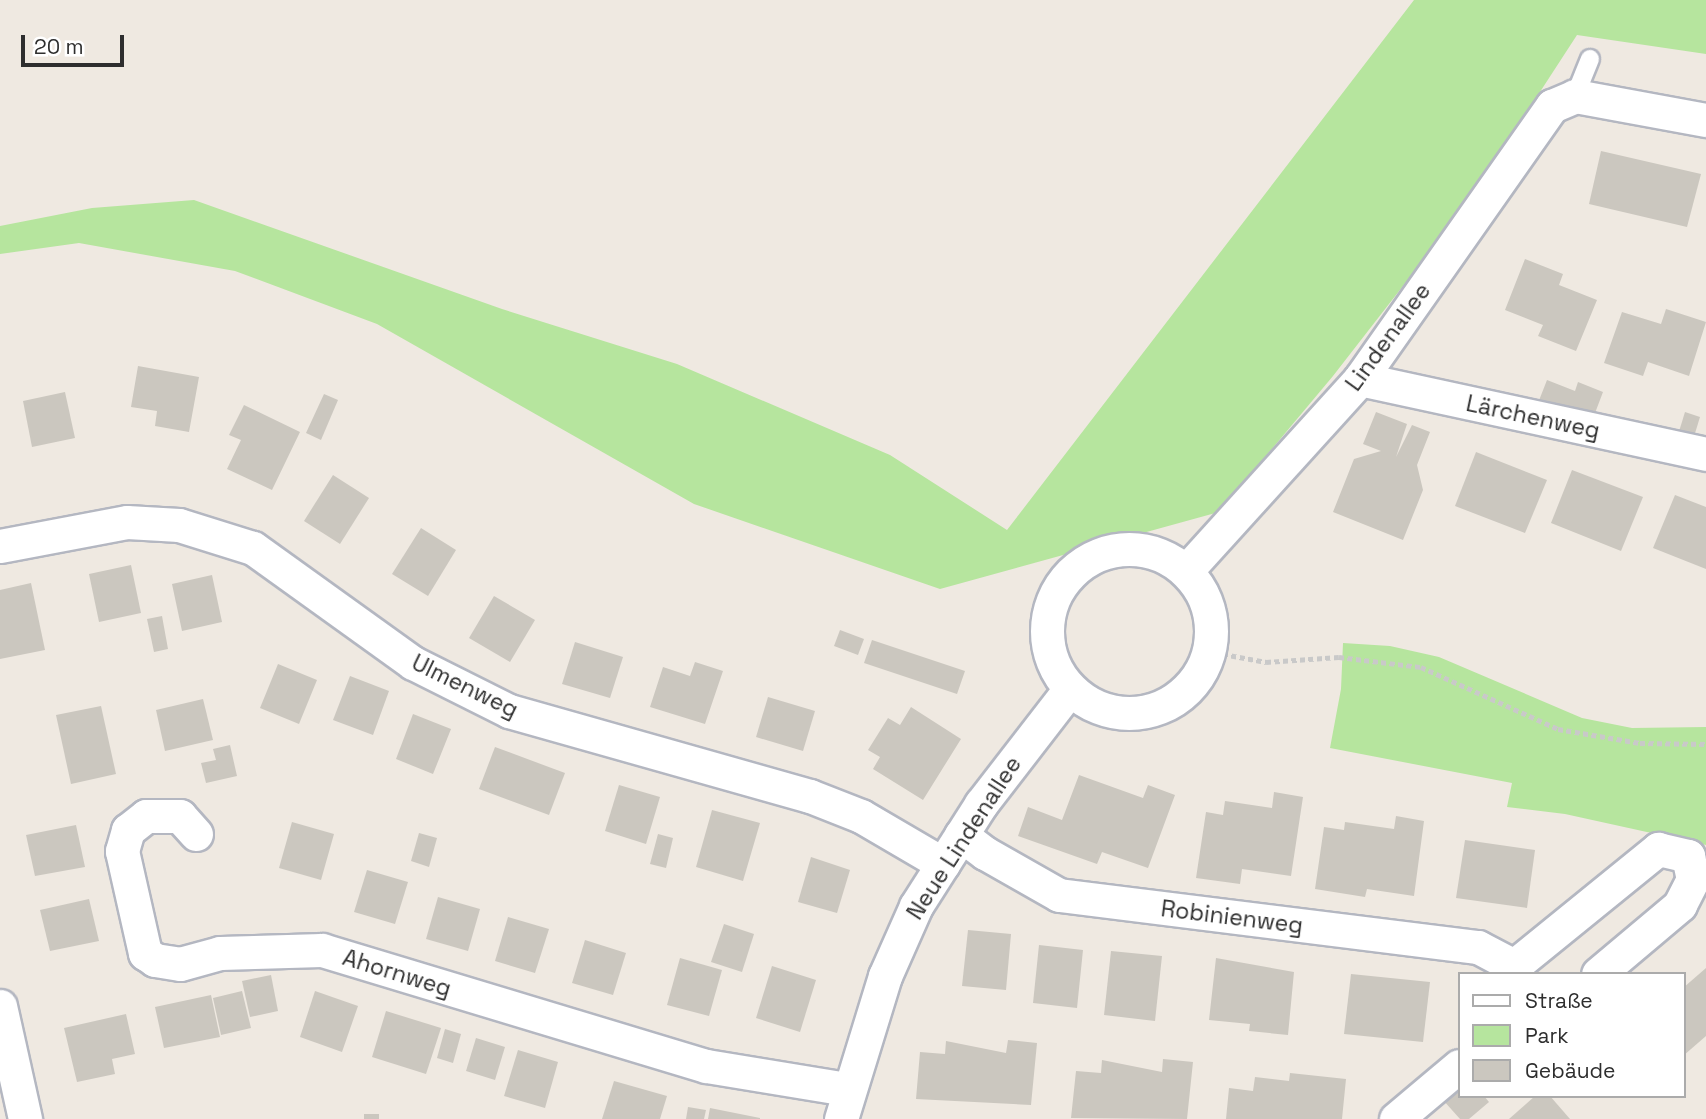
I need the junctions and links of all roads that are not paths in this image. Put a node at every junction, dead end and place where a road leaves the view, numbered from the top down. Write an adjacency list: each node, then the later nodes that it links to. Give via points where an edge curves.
1 (1590, 59): 2 (lane)
2 (1575, 96): 3 (street); 4 (street, Lindenallee, via 1552,106)
3 (1706, 120)
4 (1360, 379): 5 (street, Lärchenweg); 7 (street, Lindenallee)
5 (1706, 454)
6 (0, 546): 11 (street, Ulmenweg, via 127,522 179,524 253,548 414,663 509,712 810,796 861,817)
7 (1186, 571): 8 (street, via 1141,549 1115,550 1091,558 1070,573 1055,594 1047,618 1047,644 1055,668); 8 (street, via 1203,595 1212,623 1209,652 1191,685 1177,699 1150,711 1121,714 1093,706)
8 (1070, 689): 10 (street, Neue Lindenallee, via 1025,743)
9 (196, 834): 16 (street, Ahornweg, via 180,816 146,816 128,830 122,850 145,953 155,960 180,964 220,953 322,950)
10 (961, 835): 11 (street, Neue Lindenallee); 12 (street, Robinienweg, via 1059,895 1478,947)
11 (943, 864): 16 (street, Neue Lindenallee, via 916,906 885,976)
12 (1515, 970): 13 (street, Robinienweg, via 1658,849 1688,856 1693,879 1680,905)
13 (1600, 972)
14 (0, 1006): 17 (street)
15 (1458, 1067): 18 (street)
16 (844, 1104)
17 (25, 1119)
18 (1396, 1119)

